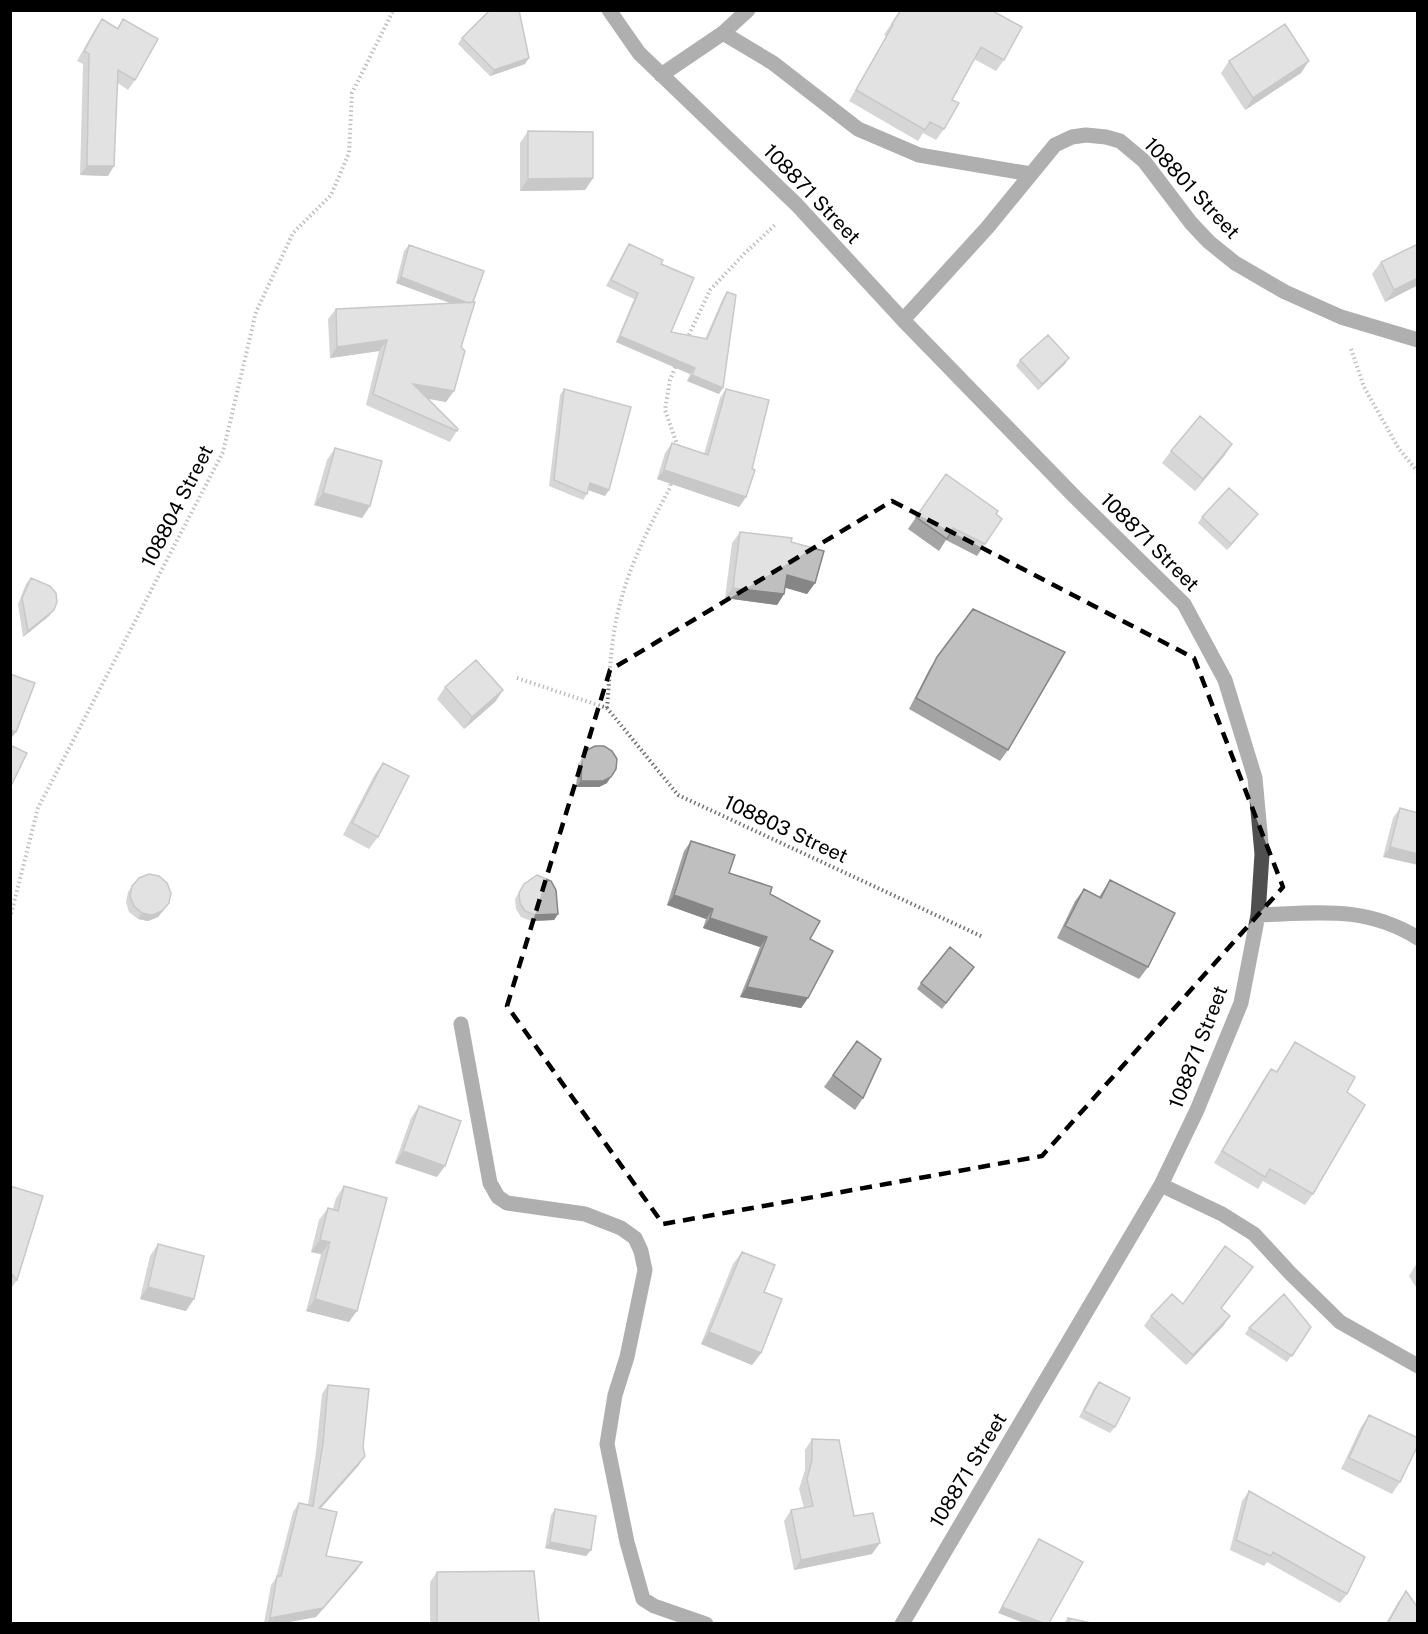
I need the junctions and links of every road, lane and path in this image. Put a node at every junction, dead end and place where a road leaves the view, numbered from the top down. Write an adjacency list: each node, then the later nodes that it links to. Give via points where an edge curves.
1 (395, 10): 19 (path, 108804 Street, via 352,93 349,153 331,195 293,233 256,312 223,452 38,808)
2 (609, 10): 5 (street, 108871 Street, via 639,54)
3 (748, 10): 4 (street)
4 (723, 33): 5 (street); 6 (street, via 773,63 858,129 919,155)
5 (661, 75): 7 (street, 108871 Street)
6 (1031, 174): 8 (street, 108801 Street, via 1055,145 1072,137 1086,135 1119,141 1144,161 1209,242 1235,263 1285,292); 9 (street, 108801 Street)
7 (797, 205): 9 (street, 108871 Street); 11 (path, via 710,290)
8 (1341, 316): 10 (street, 108801 Street); 14 (path, via 1364,387 1399,448)
9 (903, 320): 18 (street, 108871 Street, via 1184,604 1225,680 1256,778 1262,854)
10 (1418, 340)
11 (686, 343)
12 (678, 361): 13 (path, via 665,410)
13 (679, 450)
14 (1418, 472)
15 (672, 478): 17 (path, via 629,573 614,637)
16 (517, 678): 17 (path)
17 (607, 708): 20 (path, 108803 Street, via 678,795)
18 (1258, 915): 21 (street, via 1357,914 1382,920); 23 (street, 108871 Street, via 1241,1003)
19 (10, 918)
20 (983, 937)
21 (1418, 938)
22 (461, 1024): 25 (street, via 490,1183 498,1197 507,1203 585,1214 621,1228 635,1238 641,1251 645,1270 607,1444 643,1599)
23 (1161, 1185): 24 (street, via 1254,1234 1340,1322); 26 (street, 108871 Street)
24 (1418, 1366)
25 (706, 1623)
26 (902, 1623)

